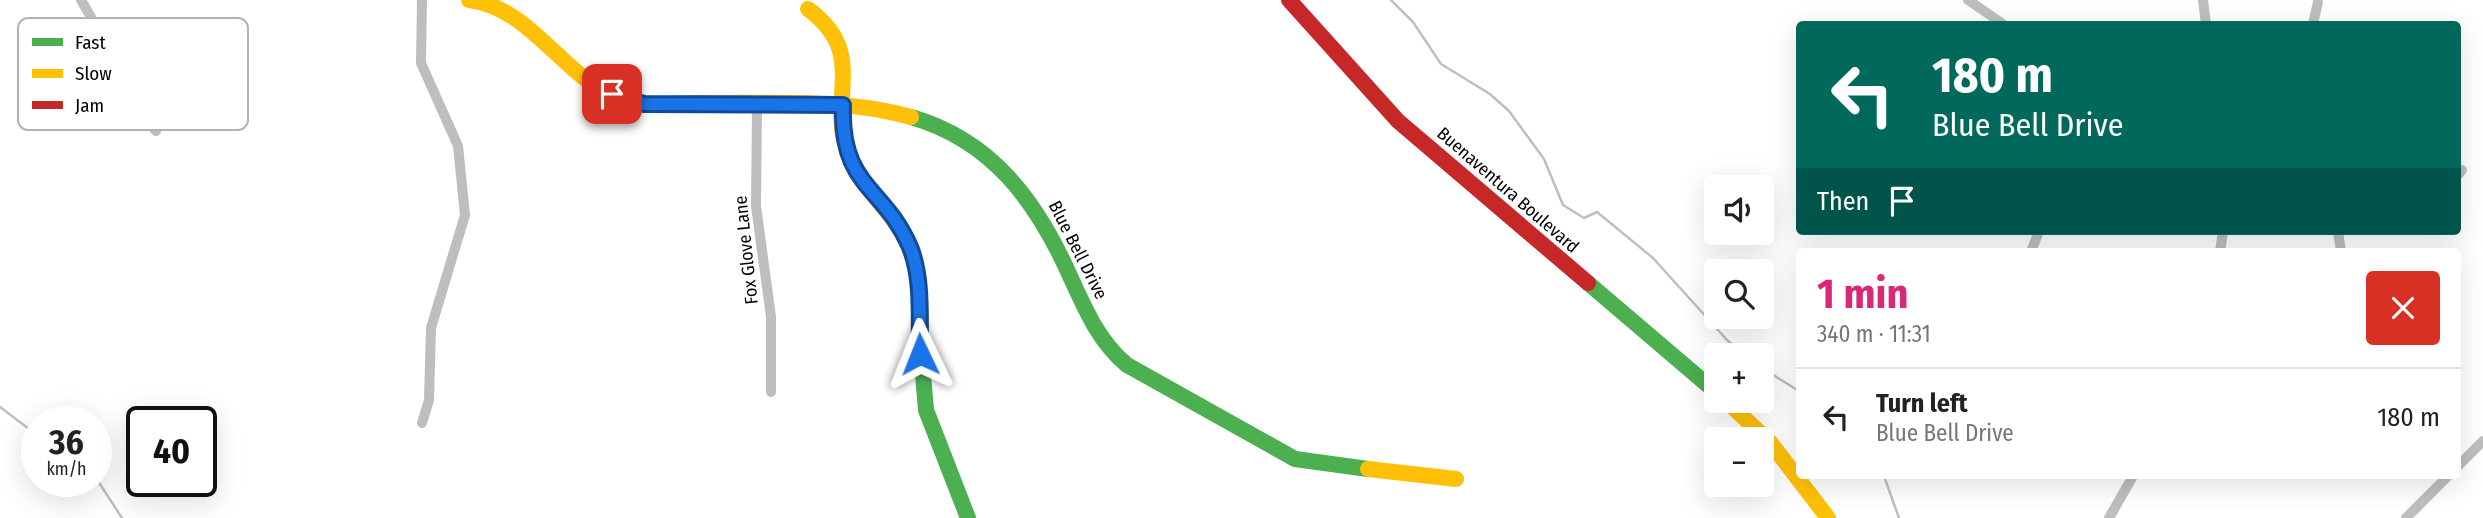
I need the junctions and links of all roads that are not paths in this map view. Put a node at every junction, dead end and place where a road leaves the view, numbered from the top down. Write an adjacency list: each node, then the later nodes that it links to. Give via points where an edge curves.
1 (80, 0): 9 (street)
2 (422, 0): 18 (street, via 421,63 458,146 464,215 431,328 429,400)
3 (469, 0): 13 (street, Blue Bell Drive, via 510,7 593,83 623,100)
4 (1289, 0): 15 (street, Buenaventura Boulevard, via 1398,121)
5 (1968, 0): 10 (street)
6 (2203, 0): 11 (street)
7 (2318, 2): 12 (street)
8 (808, 9): 14 (street, via 824,18 837,37)
9 (91, 18)
10 (1999, 21)
11 (2206, 21)
12 (2314, 21)
13 (757, 105): 14 (street, Blue Bell Drive); 16 (street, Fox Glove Lane, via 756,206 771,317)
14 (843, 105): 22 (street, Blue Bell Drive, via 892,109 920,117 957,134 1002,167 1038,212 1099,334 1129,365 1295,459); 26 (street, via 844,143 851,164 899,226 914,260 923,395)
15 (1704, 382)
16 (771, 392)
17 (1739, 413): 21 (street)
18 (422, 423)
19 (2483, 441): 20 (street)
20 (2461, 463)
21 (1796, 477)
22 (1456, 479)
23 (1798, 479): 27 (street)
24 (2131, 479): 28 (street)
25 (2445, 479): 29 (street)
26 (968, 518)
27 (1828, 518)
28 (2109, 518)
29 (2406, 518)

